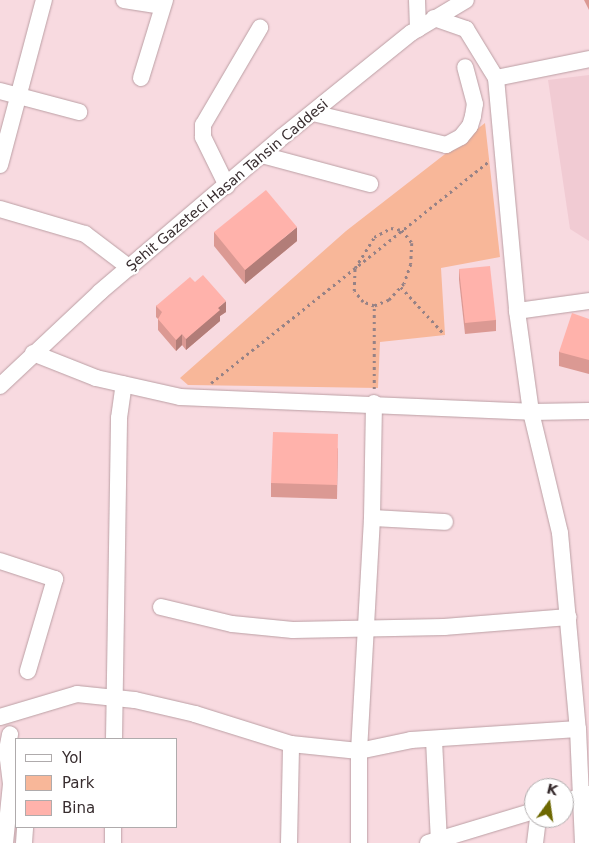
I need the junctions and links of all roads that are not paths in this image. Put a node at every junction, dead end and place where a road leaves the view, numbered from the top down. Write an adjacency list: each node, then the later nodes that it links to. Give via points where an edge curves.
1 (44, 0): 14 (street)
2 (124, 0): 5 (street)
3 (416, 0): 8 (street)
4 (466, 0): 6 (street, Şehit Gazeteci Hasan Tahsin Caddesi)
5 (164, 3): 11 (street)
6 (434, 18): 8 (street, Şehit Gazeteci Hasan Tahsin Caddesi); 12 (street, via 466,29)
7 (260, 28): 20 (street, via 204,125 203,136)
8 (418, 29): 16 (street, Şehit Gazeteci Hasan Tahsin Caddesi)
9 (589, 59): 12 (street)
10 (465, 67): 16 (street, via 475,104 473,116 461,137 446,145)
11 (142, 78)
12 (496, 78): 24 (street)
13 (0, 91): 14 (street)
14 (18, 96): 15 (street); 18 (street)
15 (80, 112)
16 (312, 113): 17 (street, Şehit Gazeteci Hasan Tahsin Caddesi)
17 (262, 155): 19 (street); 20 (street, Şehit Gazeteci Hasan Tahsin Caddesi)
18 (0, 164)
19 (370, 184)
20 (227, 186): 22 (street, Şehit Gazeteci Hasan Tahsin Caddesi)
21 (0, 209): 22 (street, via 84,234)
22 (130, 268): 25 (street, Şehit Gazeteci Hasan Tahsin Caddesi)
23 (589, 301): 24 (street)
24 (517, 311): 30 (street)
25 (33, 353): 26 (street, via 96,378); 27 (street, Şehit Gazeteci Hasan Tahsin Caddesi)
26 (124, 384): 28 (street, via 180,397); 38 (street, via 119,418)
27 (0, 386)
28 (374, 403): 30 (street); 31 (street)
29 (589, 411): 30 (street)
30 (531, 412): 35 (street, via 560,533)
31 (372, 518): 32 (street); 36 (street)
32 (445, 522)
33 (0, 561): 37 (street, via 55,579)
34 (161, 607): 36 (street, via 232,624 293,630)
35 (569, 617): 36 (street); 40 (street)
36 (364, 630): 45 (street)
37 (28, 671)
38 (114, 698): 39 (street, via 77,694); 42 (street); 44 (street, via 194,714)
39 (0, 717)
40 (578, 729): 43 (street); 46 (street)
41 (9, 734): 53 (street, via 7,750 11,784)
42 (114, 738)
43 (434, 740): 45 (street, via 411,740); 52 (street)
44 (291, 744): 45 (street); 56 (street)
45 (359, 752): 57 (street)
46 (586, 795): 47 (street); 59 (street)
47 (574, 799)
48 (524, 814): 52 (street)
49 (25, 828): 54 (street)
50 (113, 828): 55 (street)
51 (537, 828): 58 (street)
52 (435, 842)
53 (5, 843)
54 (24, 843)
55 (113, 843)
56 (289, 843)
57 (359, 843)
58 (535, 843)
59 (583, 843)

